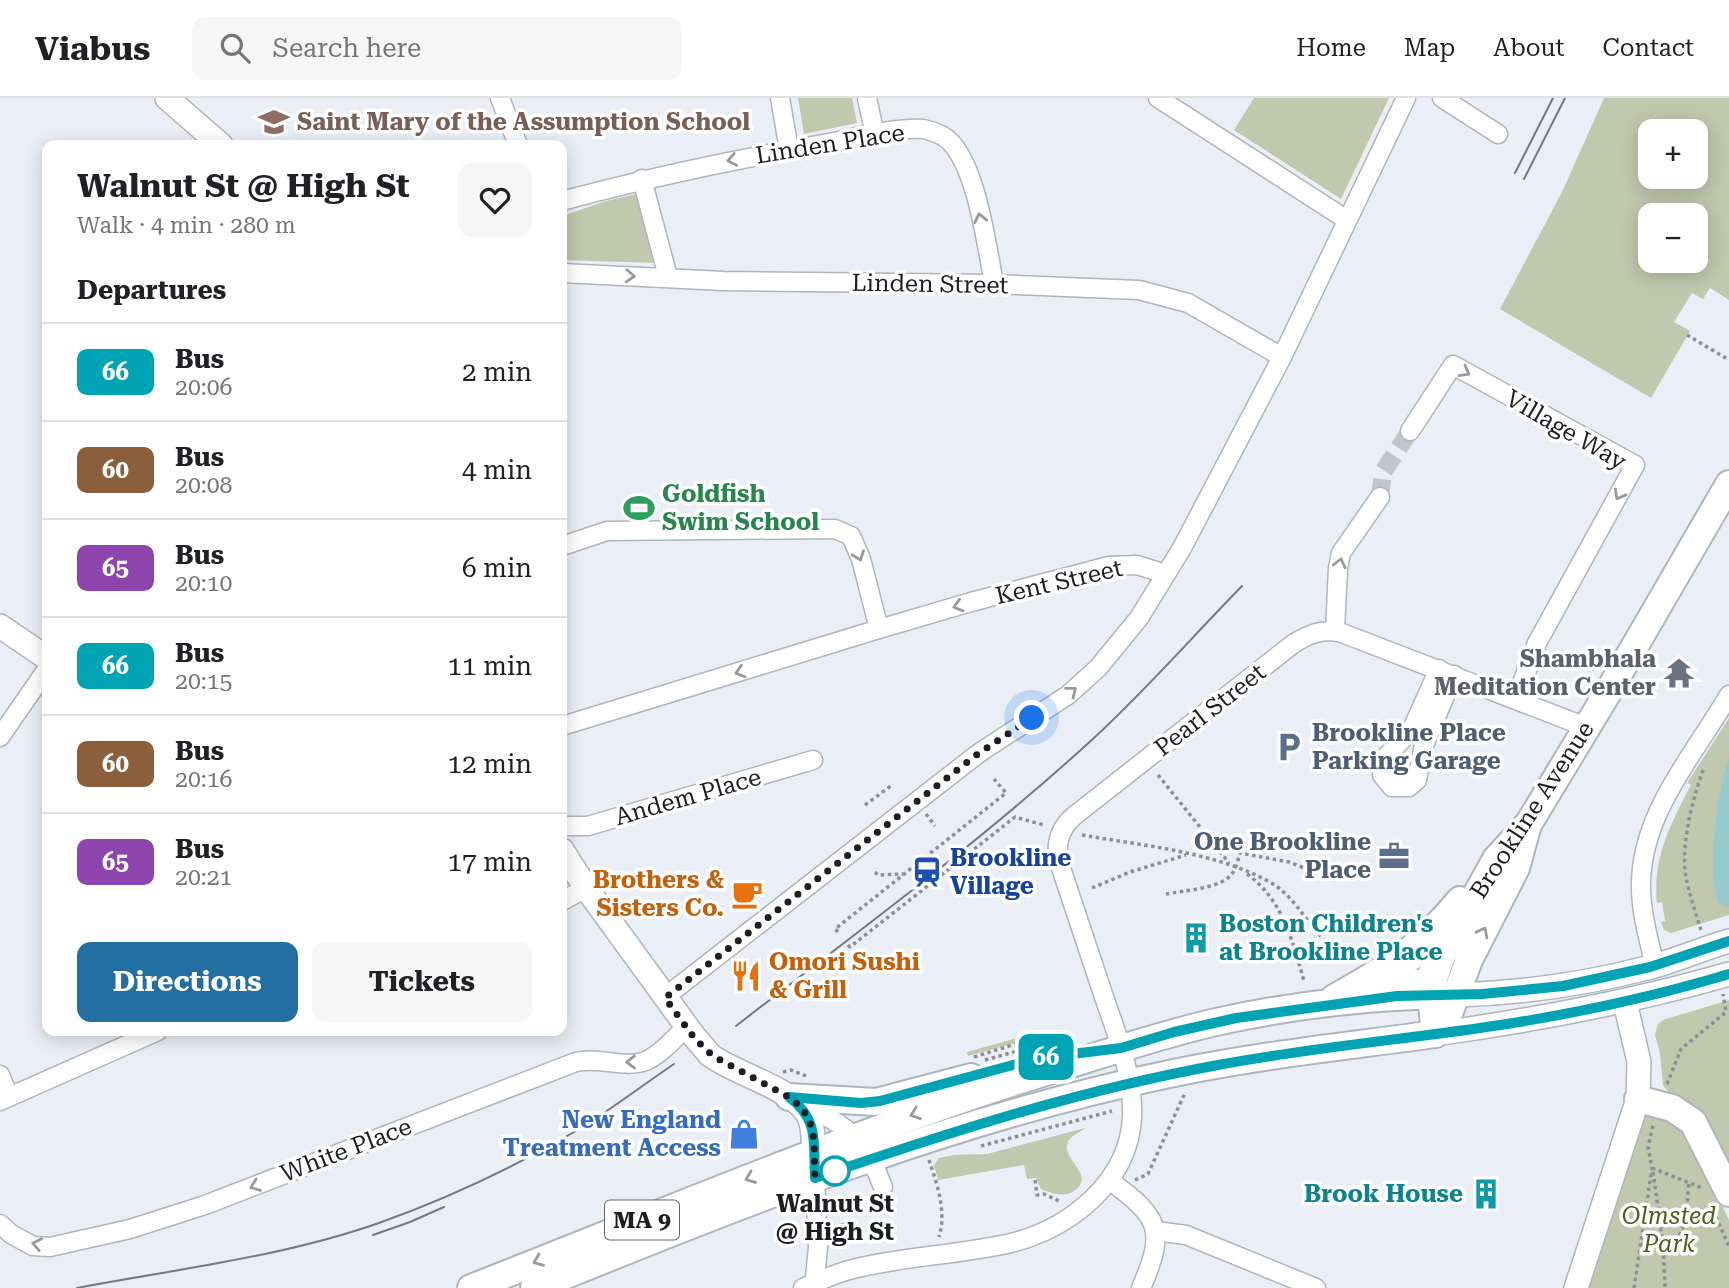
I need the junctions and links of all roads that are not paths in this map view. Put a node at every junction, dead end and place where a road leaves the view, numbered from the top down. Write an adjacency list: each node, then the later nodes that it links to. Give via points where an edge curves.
1 (167, 98): 10 (main road)
2 (500, 98): 11 (street)
3 (780, 98): 12 (street)
4 (867, 98): 9 (street)
5 (1158, 98): 15 (street)
6 (1406, 98): 15 (street)
7 (1442, 98): 8 (street)
8 (1498, 134)
9 (875, 135): 12 (street, Linden Place); 18 (street, Linden Place, one-way to 9, via 972,182 960,155 944,137 928,130)
10 (215, 140)
11 (516, 140)
12 (789, 150): 13 (street, Linden Place, one-way to 13)
13 (642, 179): 14 (street, Linden Place); 17 (street)
14 (567, 200)
15 (1347, 220): 19 (street)
16 (567, 273): 17 (street, Linden Street, one-way to 17)
17 (668, 278): 18 (street, Linden Street)
18 (994, 284): 19 (street, Linden Street, via 1116,288 1163,295 1188,303)
19 (1282, 357): 24 (street)
20 (1410, 431): 32 (street, Village Way, one-way to 32, via 1453,365 1635,465 1537,643)
21 (1729, 484): 34 (highway, Brookline Avenue)
22 (1380, 497): 27 (street, one-way to 22, via 1341,553)
23 (567, 544): 26 (street, one-way to 26, via 607,531 835,529 851,536)
24 (1166, 574): 26 (street, Kent Street, one-way to 26, via 1137,565 1109,566); 47 (street, one-way to 24, via 979,753 1068,695 1098,668 1139,618)
25 (0, 626): 28 (main road)
26 (879, 629): 33 (street, Kent Street, one-way to 33)
27 (1335, 631): 29 (street); 53 (street, Pearl Street, via 1311,634 1293,645 1062,830 1058,860)
28 (42, 655)
29 (1447, 672): 29 (street, via 1412,729 1383,760 1382,775 1392,787 1409,787 1417,780); 32 (street)
30 (42, 676): 35 (street)
31 (1729, 695): 44 (street, via 1670,790 1654,820 1645,852 1641,889)
32 (1516, 699): 34 (street)
33 (567, 724)
34 (1586, 727): 37 (highway, Brookline Avenue)
35 (0, 737)
36 (813, 760): 38 (street, Andem Place, via 588,826)
37 (1529, 823): 40 (highway, Brookline Avenue); 46 (highway, one-way to 37, via 1469,960 1516,868)
38 (567, 826)
39 (567, 858): 41 (main road)
40 (1496, 859): 46 (highway, Brookline Avenue, via 1441,958 1433,981); 49 (highway, via 1410,952)
41 (586, 888): 42 (street); 47 (main road)
42 (567, 898)
43 (1713, 940): 44 (main road, MA 9)
44 (1655, 966): 46 (main road, MA 9, via 1563,986)
45 (1723, 982): 48 (main road, MA 9)
46 (1444, 995): 49 (highway, MA 9); 51 (highway, Brookline Avenue)
47 (665, 998): 50 (main road)
48 (1625, 1002): 51 (main road, MA 9); 58 (main road)
49 (1321, 1005): 53 (highway, MA 9, via 1220,1021)
50 (690, 1031): 56 (main road, bridge, via 710,1055); 65 (street, White Place, one-way to 65, via 644,1061 576,1062 205,1205 130,1229 50,1247 33,1246)
51 (1436, 1034): 55 (highway, MA 9, via 1219,1064)
52 (135, 1036): 57 (street)
53 (1121, 1048): 55 (street, Pearl Street); 56 (highway, via 1039,1058 880,1101); 59 (highway, MA 9, one-way to 59, via 954,1100)
54 (0, 1075): 57 (street)
55 (1129, 1083): 60 (highway, MA 9, via 984,1122); 62 (street, Pearl Street, via 1130,1129)
56 (789, 1097): 59 (street, via 824,1114); 61 (main road, via 809,1116)
57 (5, 1099)
58 (1646, 1109): 64 (highway, via 1672,1108 1693,1122); 74 (main road)
59 (854, 1138): 60 (street); 61 (highway, MA 9)
60 (871, 1159): 61 (highway, MA 9); 63 (street)
61 (814, 1166): 68 (street); 70 (highway, MA 9, one-way to 70); 71 (highway, MA 9)
62 (1110, 1180): 66 (street, via 1143,1206); 69 (street, Pearl Street, via 1071,1216 1024,1239 854,1269)
63 (883, 1187)
64 (1714, 1194)
65 (0, 1224)
66 (1156, 1231): 72 (street, via 1155,1250); 73 (street, via 1186,1235)
67 (850, 1232): 68 (street)
68 (818, 1238): 69 (street)
69 (810, 1286)
70 (471, 1288)
71 (534, 1288)
72 (1142, 1288)
73 (1316, 1288)
74 (1576, 1288)

